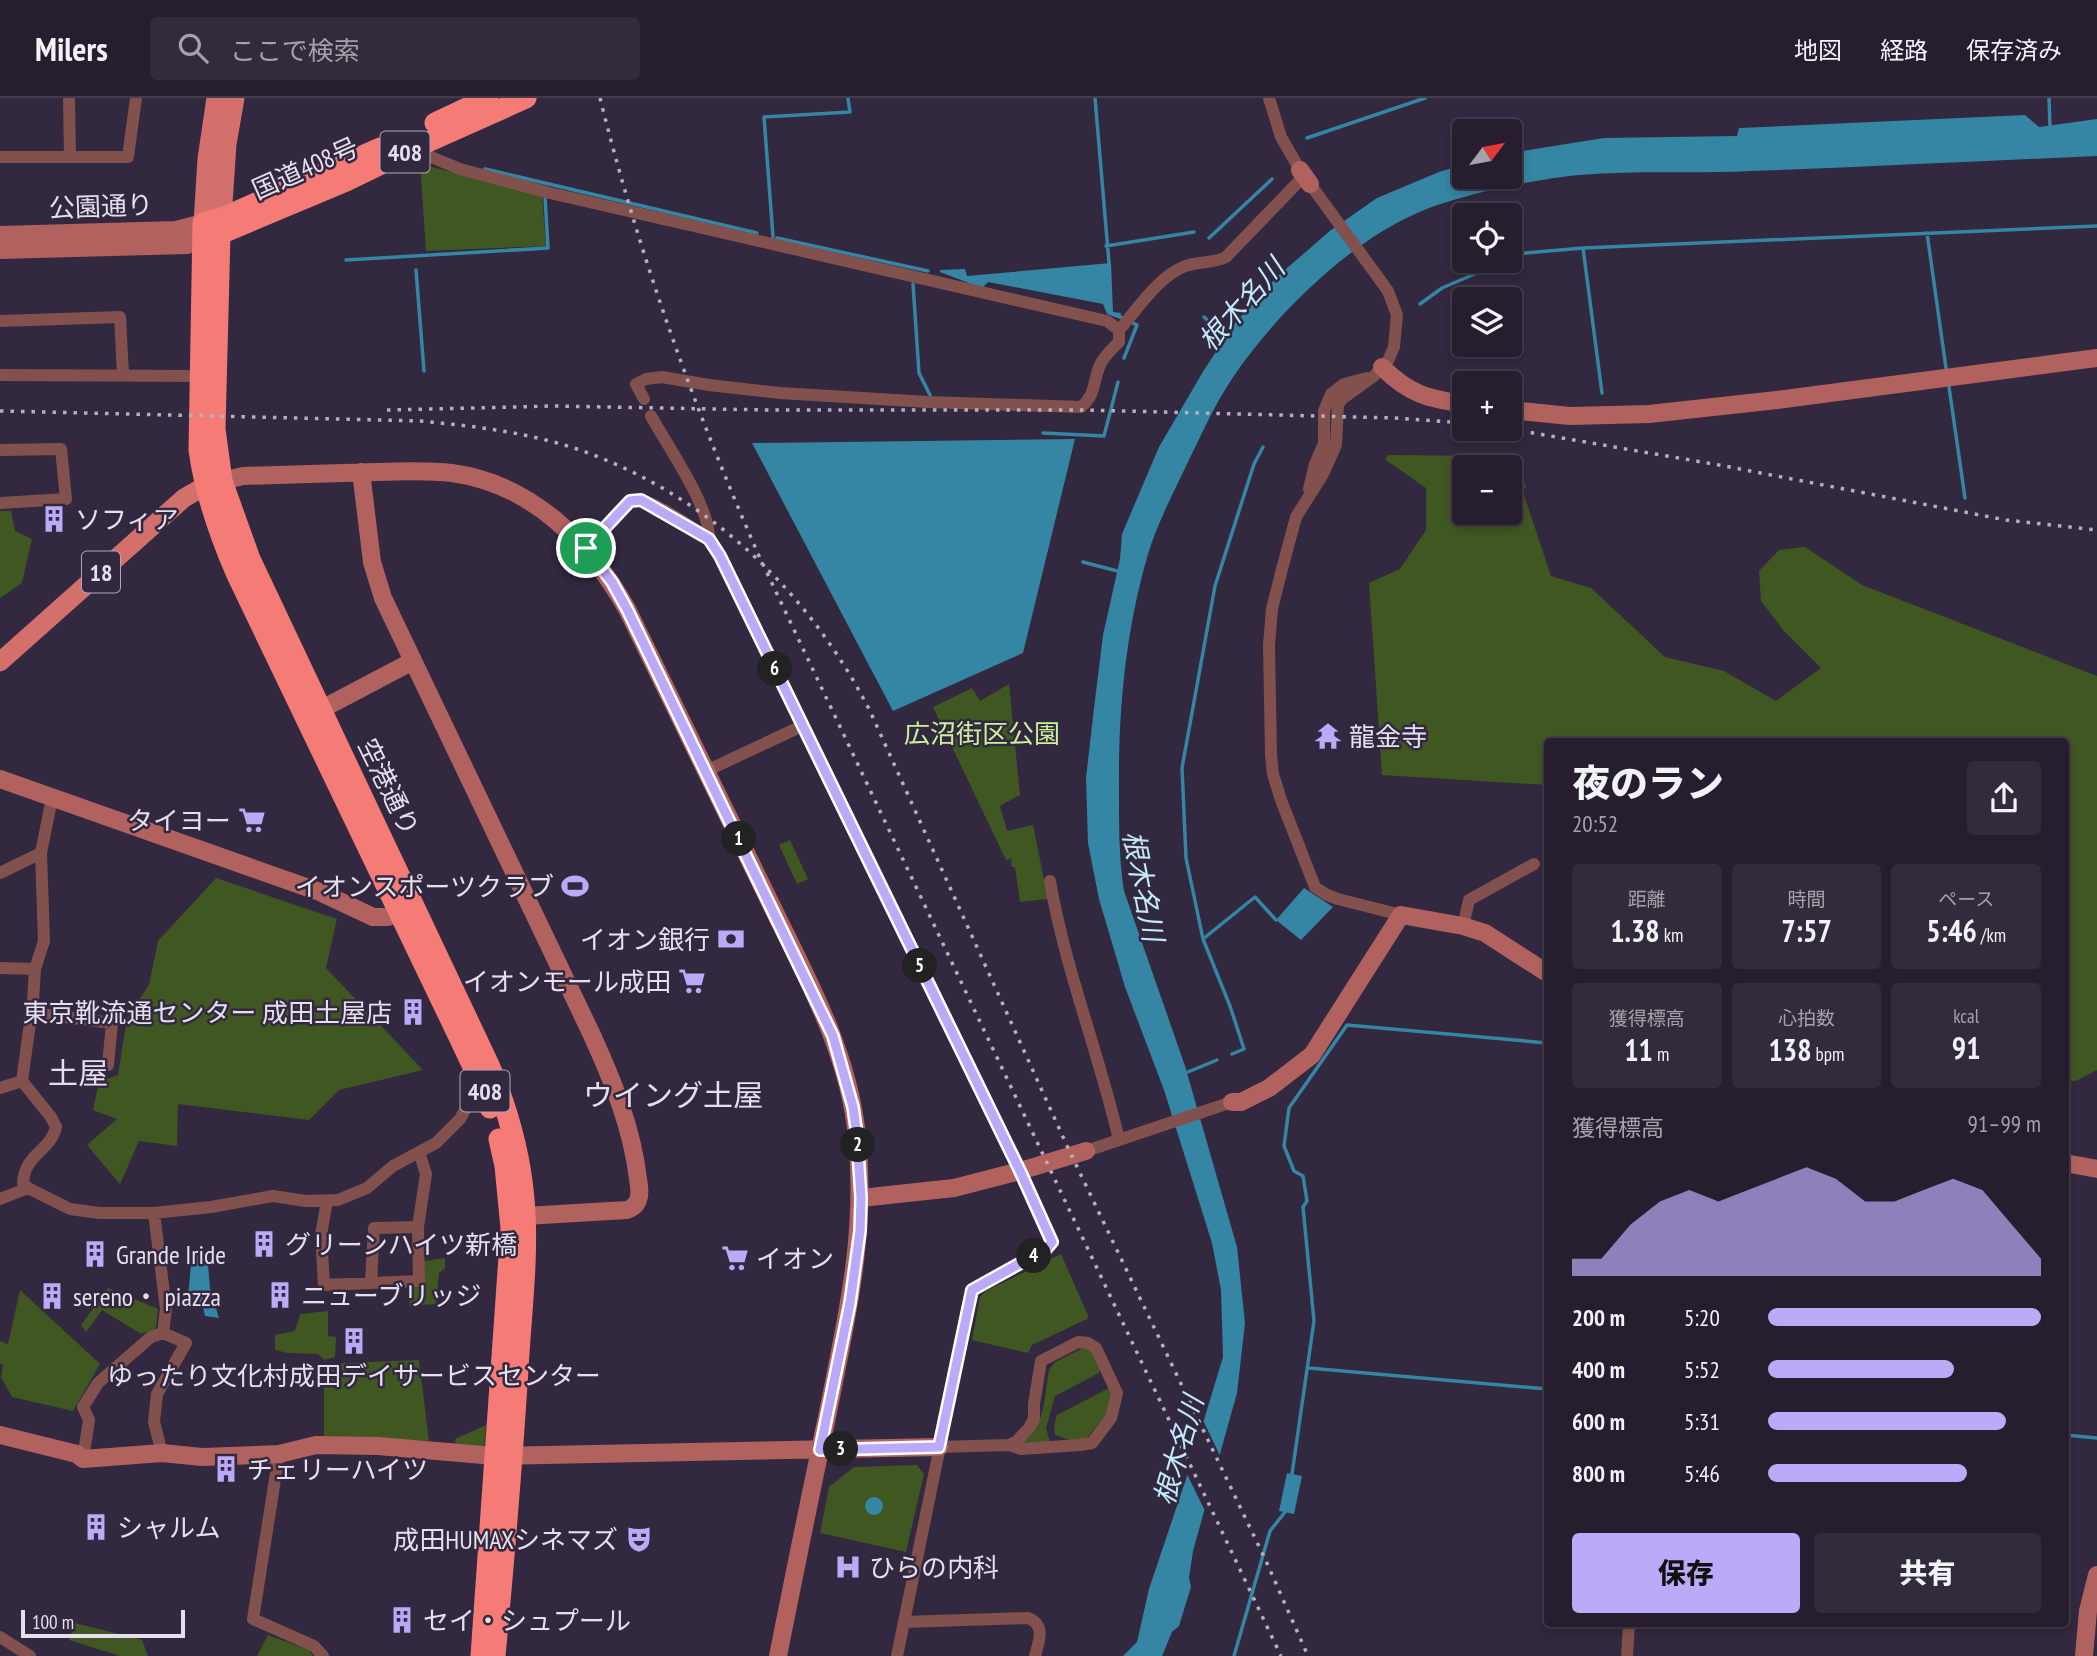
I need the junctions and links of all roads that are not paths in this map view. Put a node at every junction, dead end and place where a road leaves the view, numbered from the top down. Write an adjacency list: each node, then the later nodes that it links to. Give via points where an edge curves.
1 (69, 98): 10 (street)
2 (136, 98): 10 (street, via 128,156)
3 (216, 98): 12 (main road, via 207,159)
4 (234, 98): 12 (main road)
5 (488, 98): 12 (highway, 国道408号)
6 (526, 98): 8 (highway, 国道408号 / 408)
7 (1269, 98): 11 (street, via 1281,137)
8 (412, 149): 12 (highway, 国道408号 / 408, via 346,181); 16 (street, via 460,169 550,192)
9 (0, 157): 10 (street)
10 (70, 157)
11 (1305, 177): 16 (street, via 1226,257 1182,268 1158,286); 18 (street, via 1394,302 1398,322 1394,347)
12 (212, 229): 13 (street, 公園通り); 14 (street, 公園通り, via 187,244); 21 (highway, 空港通り / 408); 28 (highway, 空港通り / 408)
13 (0, 235)
14 (0, 250)
15 (0, 321): 20 (street, via 120,317)
16 (1125, 323): 22 (street, via 1119,342 1101,364 1090,398 1076,408 780,393 662,377 636,384)
17 (2097, 358): 24 (street, via 1649,414 1570,416)
18 (1378, 372): 23 (street, via 1414,393); 44 (street, via 1338,405 1335,445 1296,517 1272,608 1273,774 1315,887 1327,895)
19 (0, 374): 20 (street)
20 (123, 375): 21 (street)
21 (199, 376): 28 (highway, 空港通り / 408, via 199,450)
22 (644, 399)
23 (1452, 402)
24 (1522, 411)
25 (651, 416): 30 (street, via 698,498)
26 (0, 450): 29 (street, via 61,449 66,499)
27 (361, 472): 28 (street, via 243,476); 31 (street, via 451,473 484,481 536,505); 33 (street, via 377,582)
28 (214, 484): 32 (main road, 18, via 184,498); 34 (highway, 空港通り / 408); 43 (highway, 空港通り / 408, via 237,575)
29 (0, 503)
30 (709, 539): 31 (street, via 641,500 630,501); 35 (street)
31 (586, 548): 36 (street, via 627,609)
32 (0, 662)
33 (411, 662): 34 (street); 66 (street, via 606,1066 635,1158 639,1198 633,1208)
34 (320, 710): 43 (highway, 空港通り / 408)
35 (802, 726): 36 (street); 60 (street)
36 (706, 771): 62 (street, via 833,1036 853,1107)
37 (0, 779): 38 (street)
38 (52, 798): 39 (street); 43 (street, via 320,892 373,917 388,917)
39 (41, 853): 41 (street); 47 (street, via 44,941)
40 (1534, 864): 45 (street, via 1469,900)
41 (0, 873)
42 (1050, 881): 55 (street, via 1057,923)
43 (406, 909): 51 (highway, 空港通り / 408)
44 (1401, 915): 45 (street); 54 (street, via 1312,1055 1269,1088)
45 (1463, 926): 48 (street, via 1485,933)
46 (0, 968): 47 (street)
47 (35, 969): 49 (street)
48 (1544, 971)
49 (32, 1013): 50 (street, via 112,1023); 52 (street)
50 (108, 1065)
51 (487, 1078): 57 (street, via 460,1119); 66 (highway, 空港通り / 408, via 515,1144); 76 (highway, 空港通り / 408, via 511,1228)
52 (22, 1081): 53 (street); 61 (street, via 56,1127 25,1167 23,1183)
53 (0, 1088)
54 (1232, 1102): 55 (street)
55 (1125, 1138): 56 (street)
56 (1086, 1151): 60 (street)
57 (419, 1153): 64 (street, via 393,1166 367,1188); 67 (street, via 426,1174)
58 (2069, 1164): 59 (street)
59 (2097, 1169)
60 (1020, 1171): 62 (street, via 954,1188); 72 (street, via 1052,1242 972,1290)
61 (27, 1188): 63 (street); 65 (street, via 79,1211)
62 (861, 1198): 73 (street, via 850,1303)
63 (0, 1199)
64 (327, 1201): 65 (street, via 273,1196); 68 (street, via 321,1236 324,1286)
65 (154, 1213): 69 (street, via 166,1309)
66 (525, 1216): 76 (highway, 空港通り / 408)
67 (418, 1227): 68 (street, via 374,1228); 68 (street, via 419,1281)
68 (370, 1283)
69 (163, 1333): 74 (street, via 186,1343 157,1394 153,1422); 77 (street, via 151,1337 98,1383 83,1407 89,1420)
70 (0, 1435): 77 (street)
71 (1009, 1445): 71 (street, via 1034,1419 1041,1361 1078,1342 1096,1348 1117,1393 1111,1418 1091,1443); 72 (street)
72 (939, 1447): 73 (street); 79 (street)
73 (820, 1450): 76 (street); 86 (street)
74 (162, 1452): 75 (street, via 202,1457); 77 (street)
75 (279, 1454): 76 (street, via 316,1445); 83 (street, via 253,1619 314,1646)
76 (504, 1456): 84 (highway, 空港通り / 408); 85 (highway, 空港通り / 408)
77 (83, 1459)
78 (2097, 1575): 90 (street)
79 (904, 1622): 87 (street); 88 (street, via 1028,1618 1040,1629)
80 (1629, 1627): 89 (street)
81 (0, 1637): 82 (street)
82 (30, 1656)
83 (323, 1656)
84 (481, 1656)
85 (495, 1656)
86 (778, 1656)
87 (897, 1656)
88 (1035, 1656)
89 (1626, 1656)
90 (2084, 1656)

